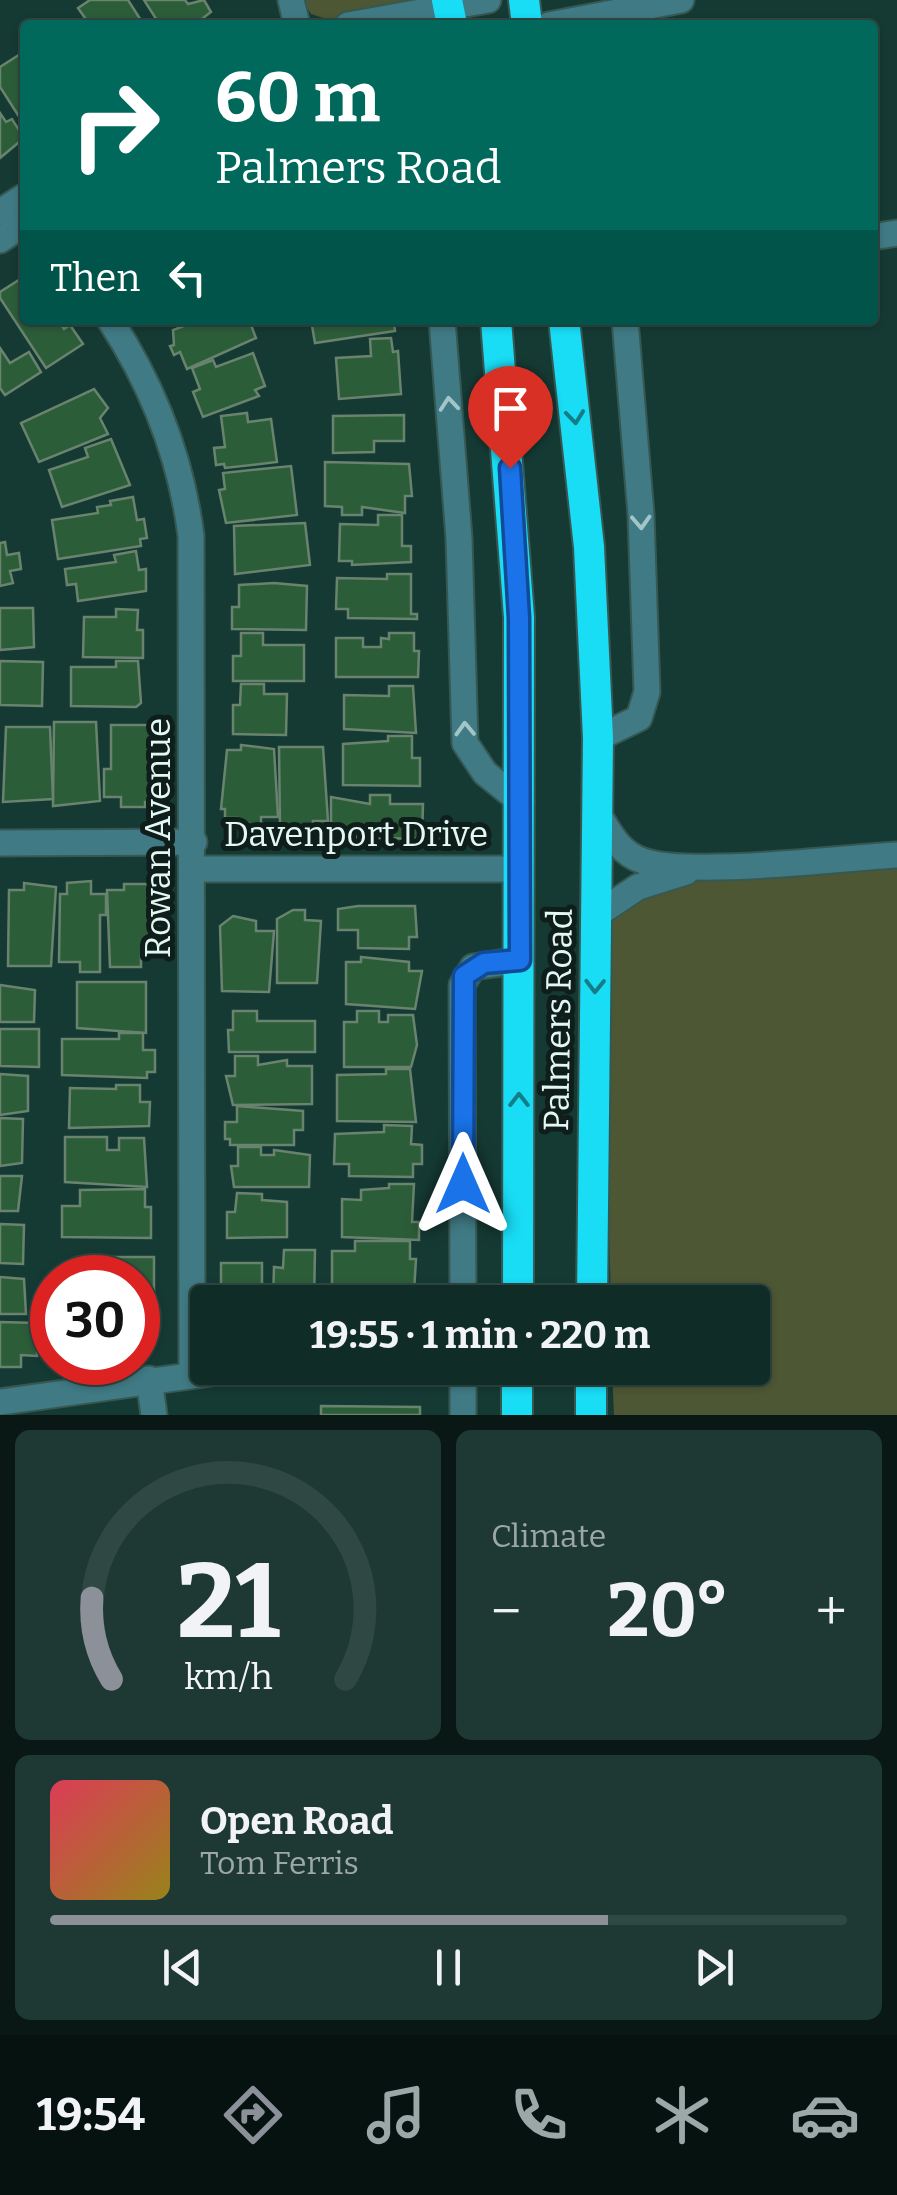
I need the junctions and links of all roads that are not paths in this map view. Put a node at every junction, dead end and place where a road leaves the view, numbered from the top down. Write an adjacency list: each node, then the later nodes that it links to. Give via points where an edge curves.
1 (488, 0): 3 (street)
2 (670, 1): 5 (street)
3 (449, 10): 4 (street)
4 (382, 20)
5 (574, 20)
6 (113, 325): 14 (street, Rowan Avenue, via 153,396 188,509)
7 (442, 325): 12 (street, one-way to 7, via 485,773 465,743 460,538)
8 (496, 325): 12 (highway, Palmers Road, via 519,618)
9 (565, 325): 11 (highway, Palmers Road, one-way to 11, via 589,547)
10 (625, 325): 11 (street, one-way to 11, via 642,514 646,692 639,718)
11 (598, 738): 13 (highway, Palmers Road)
12 (521, 802): 19 (highway, Palmers Road)
13 (597, 812): 17 (street, via 614,842 638,860); 20 (highway, Palmers Road)
14 (194, 842): 15 (street, Davenport Drive); 18 (street, Rowan Avenue)
15 (0, 843)
16 (897, 855): 17 (street)
17 (710, 866): 20 (street, via 658,878)
18 (192, 869): 19 (street, Davenport Drive); 22 (street, Rowan Avenue)
19 (520, 869): 21 (highway, Palmers Road)
20 (596, 916): 25 (highway, Palmers Road, one-way to 25)
21 (520, 960): 23 (street, Palmers Road, via 473,967 462,986); 24 (highway, Palmers Road, one-way to 21)
22 (192, 1285)
23 (463, 1285)
24 (518, 1285)
25 (592, 1285)
26 (190, 1374): 27 (street)
27 (160, 1378)
28 (109, 1385): 33 (street)
29 (149, 1385): 34 (street)
30 (463, 1385): 35 (street)
31 (517, 1385): 36 (highway)
32 (592, 1385): 37 (highway)
33 (0, 1402)
34 (154, 1415)
35 (463, 1415)
36 (517, 1415)
37 (591, 1415)

